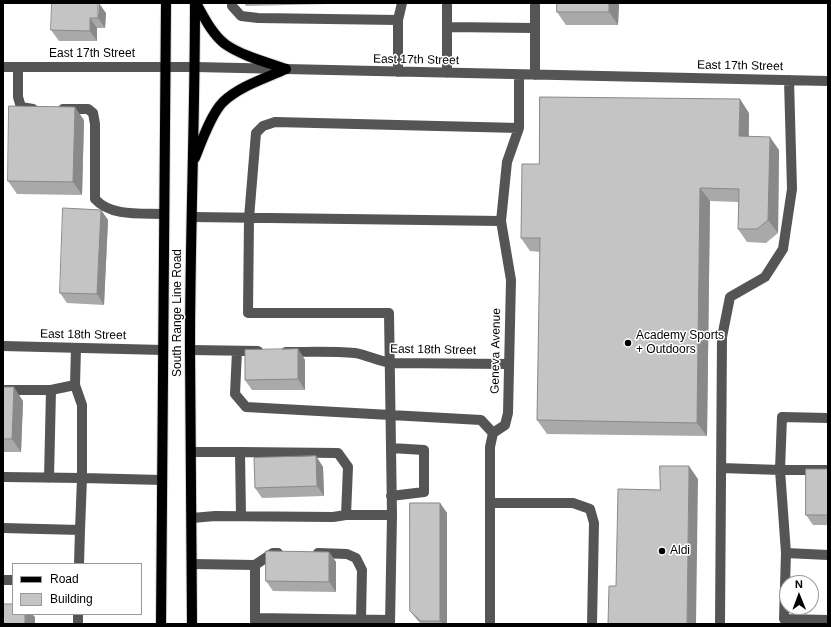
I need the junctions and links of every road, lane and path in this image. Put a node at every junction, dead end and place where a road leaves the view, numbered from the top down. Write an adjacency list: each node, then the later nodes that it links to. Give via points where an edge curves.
1 (166, 3): 12 (main road, South Range Line Road)
2 (195, 3): 13 (main road, South Range Line Road); 14 (main road, via 213,32 225,44)
3 (232, 3): 7 (street, via 241,16 258,18)
4 (402, 3): 7 (street)
5 (447, 3): 8 (street)
6 (535, 3): 9 (street)
7 (398, 20): 15 (street)
8 (447, 27): 9 (street); 16 (street)
9 (535, 28): 18 (street)
10 (3, 67): 11 (street, East 17th Street)
11 (18, 67): 12 (street, East 17th Street); 23 (street, via 18,97 22,107 88,109 93,113 95,199 108,209)
12 (165, 67): 13 (street, East 17th Street); 23 (main road, South Range Line Road)
13 (195, 67): 14 (street, East 17th Street); 22 (main road, South Range Line Road)
14 (286, 69): 15 (street, East 17th Street); 22 (main road, via 241,88 222,103 208,127)
15 (398, 72): 16 (street, East 17th Street)
16 (447, 73): 17 (street, East 17th Street)
17 (519, 75): 18 (street, East 17th Street); 21 (street, Geneva Avenue)
18 (535, 75): 19 (street, East 17th Street)
19 (789, 80): 20 (street, East 17th Street); 43 (street, via 792,189 784,249 764,277 730,296 722,337)
20 (828, 81)
21 (519, 128): 25 (street, via 274,122 256,132); 26 (street, Geneva Avenue, via 507,162)
22 (193, 163): 24 (main road, South Range Line Road)
23 (164, 214): 29 (main road, South Range Line Road)
24 (192, 217): 25 (street); 30 (main road, South Range Line Road)
25 (249, 218): 26 (street); 32 (street, via 248,313 389,313)
26 (501, 221): 33 (street, Geneva Avenue, via 511,280)
27 (3, 346): 28 (street, East 18th Street)
28 (76, 348): 29 (street, East 18th Street); 34 (street)
29 (163, 350): 49 (main road, South Range Line Road)
30 (190, 350): 31 (street, East 18th Street); 41 (main road, South Range Line Road)
31 (237, 351): 32 (street, East 18th Street, via 355,353); 37 (street, via 235,394 246,407)
32 (391, 363): 33 (street, East 18th Street); 37 (street)
33 (509, 364): 39 (street, Geneva Avenue, via 508,413 505,425)
34 (75, 385): 36 (street); 48 (street, via 82,405)
35 (3, 390): 36 (street)
36 (51, 390): 47 (street)
37 (390, 415): 39 (street, via 481,420); 40 (street)
38 (828, 418): 44 (street, via 782,417)
39 (493, 433): 51 (street, via 490,447)
40 (391, 448): 50 (street); 50 (street, via 424,450 424,492)
41 (192, 452): 42 (street); 55 (main road, South Range Line Road)
42 (240, 452): 52 (street, via 338,453 348,467); 53 (street)
43 (721, 468): 44 (street); 73 (street)
44 (780, 470): 45 (street); 60 (street)
45 (828, 470)
46 (3, 477): 47 (street)
47 (49, 478): 48 (street)
48 (82, 478): 49 (street); 57 (street)
49 (162, 480): 69 (main road, South Range Line Road)
50 (391, 496): 54 (street)
51 (490, 504): 71 (street); 72 (street, via 573,503 590,509 594,523)
52 (346, 515): 53 (street); 54 (street)
53 (241, 516): 55 (street)
54 (392, 516): 68 (street)
55 (192, 518): 63 (main road, South Range Line Road)
56 (3, 528): 57 (street)
57 (80, 530): 62 (street)
58 (287, 553): 64 (street, via 273,553)
59 (310, 553): 65 (street, via 347,554 356,558 362,570)
60 (786, 553): 61 (street); 66 (street, via 784,619)
61 (828, 554)
62 (79, 563)
63 (192, 564): 64 (street); 70 (main road, South Range Line Road)
64 (255, 565): 67 (street)
65 (361, 619): 67 (street); 68 (street)
66 (828, 620)
67 (255, 621)
68 (390, 622)
69 (161, 624)
70 (192, 624)
71 (490, 624)
72 (592, 624)
73 (720, 624)

